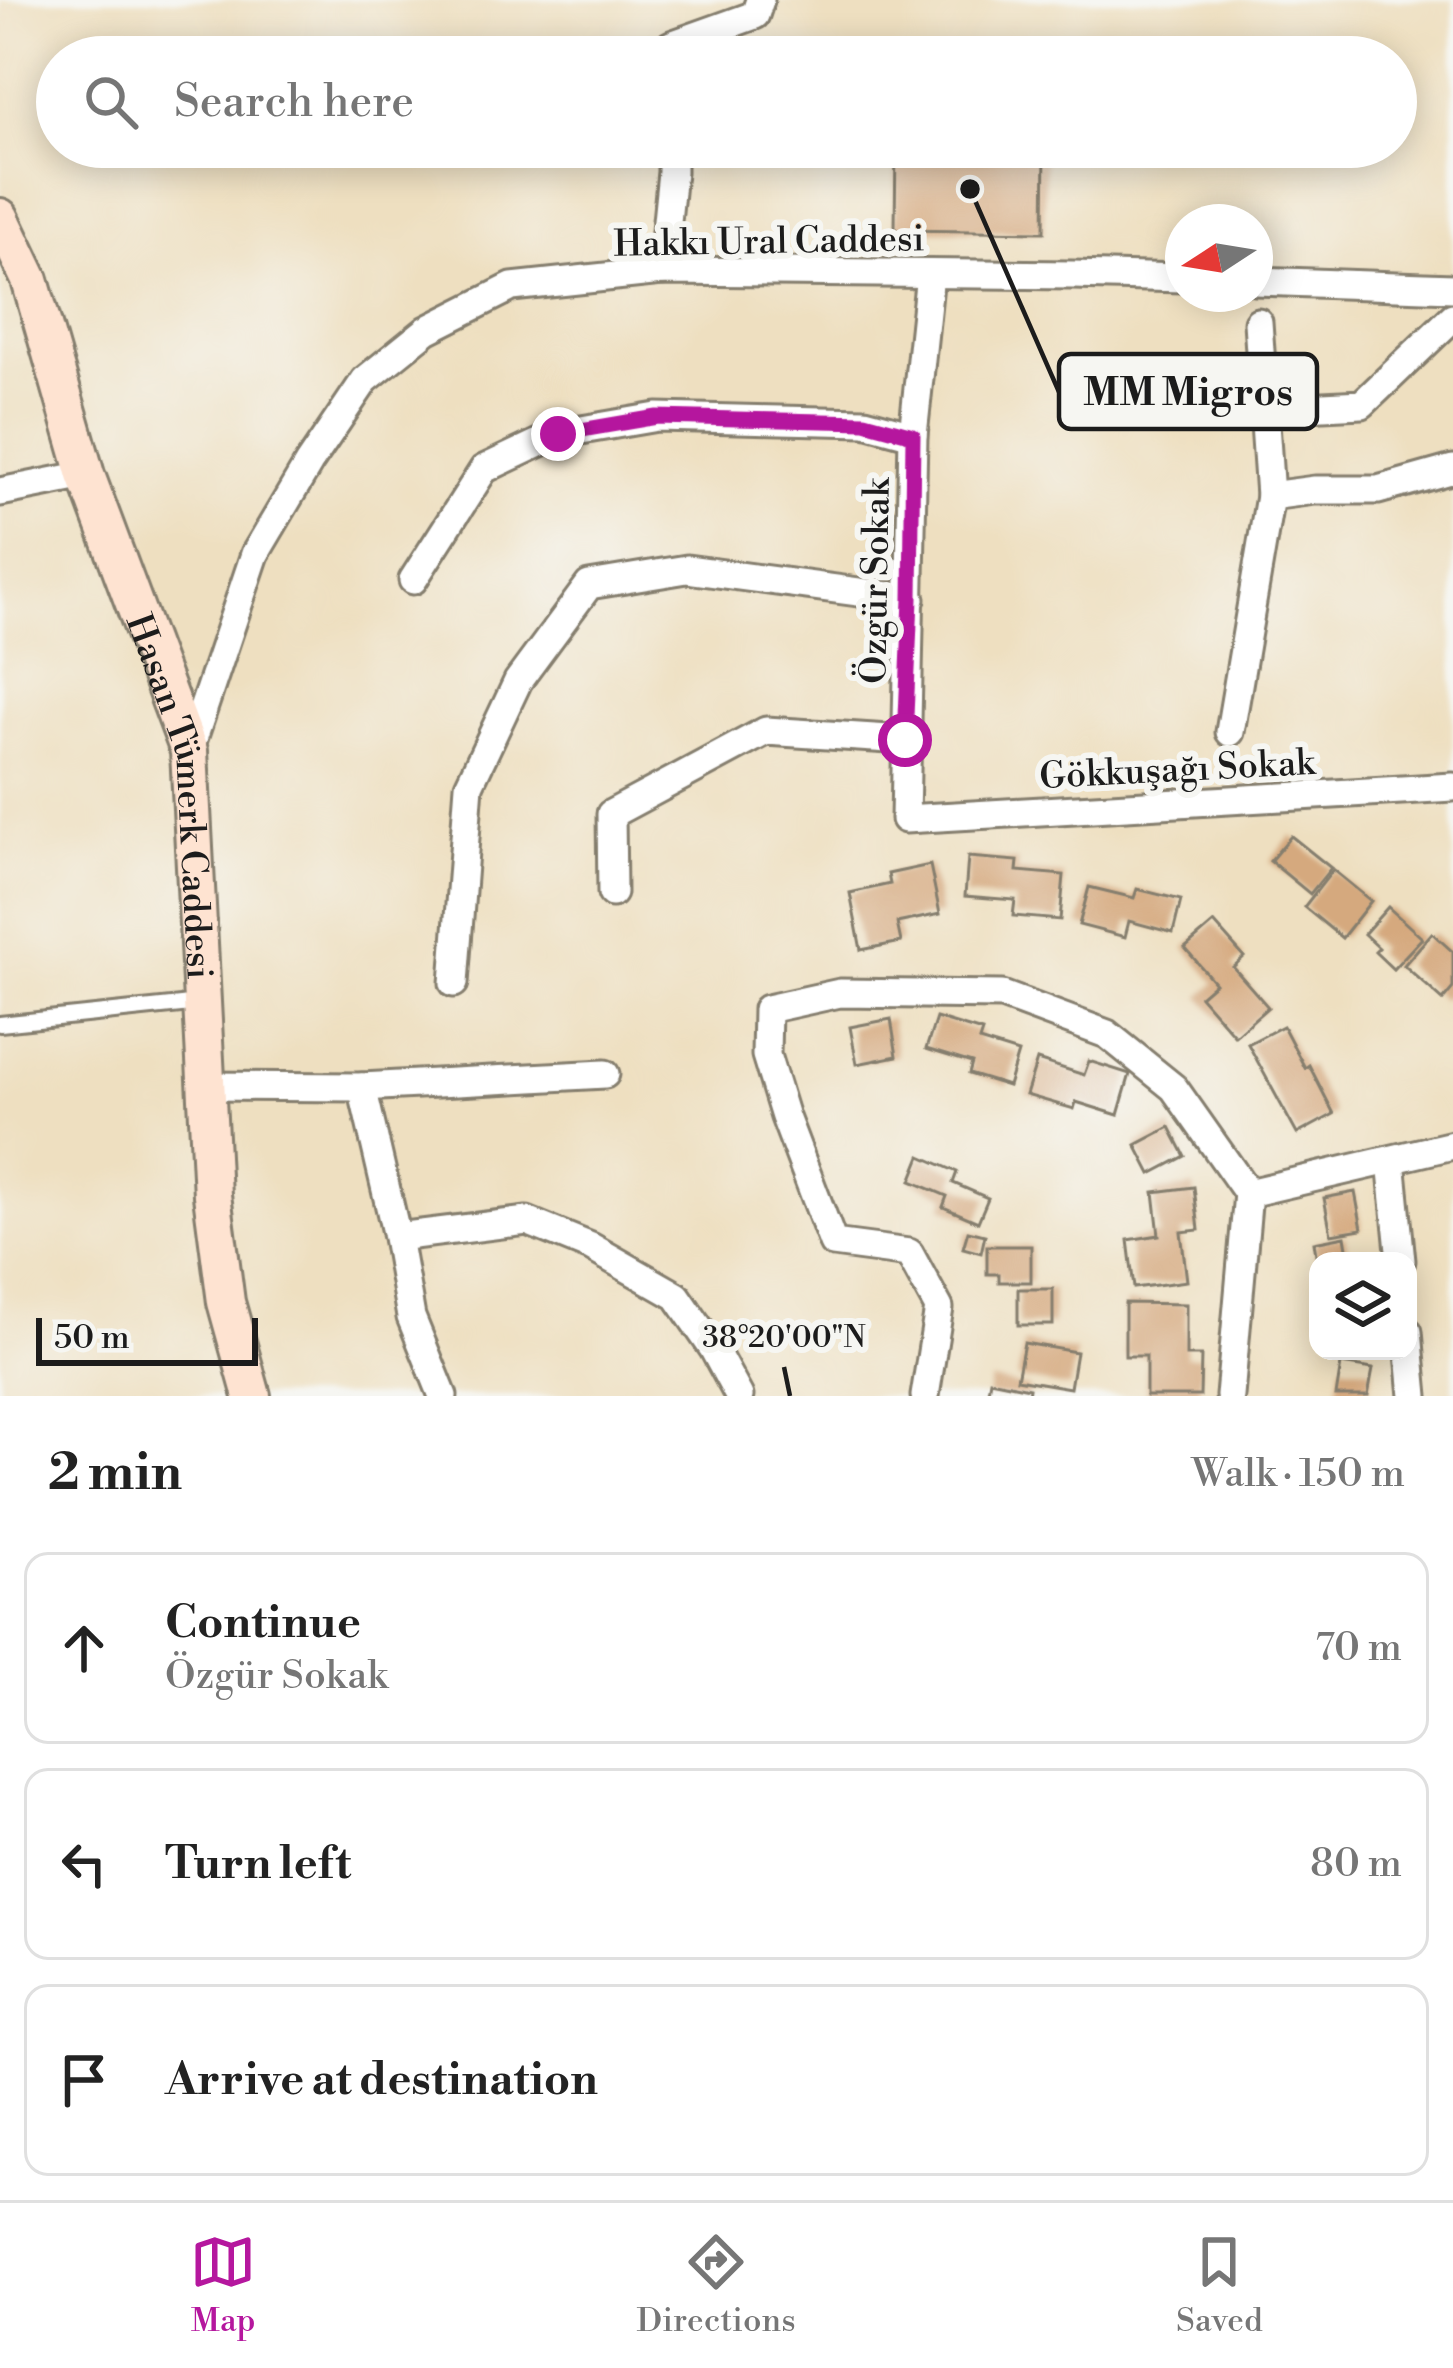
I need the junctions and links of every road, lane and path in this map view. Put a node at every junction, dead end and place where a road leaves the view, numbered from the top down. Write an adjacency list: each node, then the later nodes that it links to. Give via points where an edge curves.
1 (760, 0): 2 (street, via 754,15)
2 (696, 36)
3 (672, 168): 5 (street)
4 (0, 217): 15 (street, Hasan Tümerk Caddesi, via 30,280)
5 (662, 271): 6 (street, Hakkı Ural Caddesi); 22 (street, Hakkı Ural Caddesi, via 512,287 428,330 365,380 255,554)
6 (930, 274): 7 (street, Hakkı Ural Caddesi); 13 (street, Özgür Sokak)
7 (1165, 278)
8 (1273, 282): 9 (street)
9 (1453, 288)
10 (1453, 317): 12 (street, via 1362,404)
11 (1258, 322): 12 (street)
12 (1264, 410): 17 (street)
13 (913, 435): 18 (street, via 865,422 657,417 558,434 484,469); 19 (street, Özgür Sokak)
14 (1453, 469): 17 (street, via 1378,490)
15 (86, 476): 16 (street); 22 (street, Hasan Tümerk Caddesi)
16 (0, 492)
17 (1270, 496): 20 (street)
18 (413, 580)
19 (911, 599): 21 (street, Özgür Sokak); 26 (street, via 687,568 589,586 518,681 469,785)
20 (1230, 732)
21 (905, 740): 24 (street, Özgür Sokak); 25 (street, via 766,731 683,773 611,814)
22 (189, 751): 27 (street, Hasan Tümerk Caddesi)
23 (1453, 787): 24 (street, Gökkuşağı Sokak)
24 (905, 819)
25 (612, 893)
26 (454, 983)
27 (200, 1003): 28 (lane); 30 (street, Hasan Tümerk Caddesi)
28 (0, 1024)
29 (604, 1073): 31 (street)
30 (205, 1087): 31 (street); 38 (street, Hasan Tümerk Caddesi, via 226,1302)
31 (362, 1087): 35 (street)
32 (1453, 1145): 33 (street)
33 (1390, 1160): 34 (street); 36 (street)
34 (1248, 1192): 41 (street, via 1174,1088 1107,1034 1002,994 840,993 767,1009 766,1054 833,1244 909,1253 939,1308); 42 (street)
35 (398, 1237): 39 (street, via 411,1317); 40 (street, via 527,1221 591,1247 676,1296)
36 (1400, 1252)
37 (1411, 1360): 43 (street)
38 (252, 1396)
39 (443, 1396)
40 (740, 1396)
41 (925, 1396)
42 (1230, 1396)
43 (1414, 1396)

